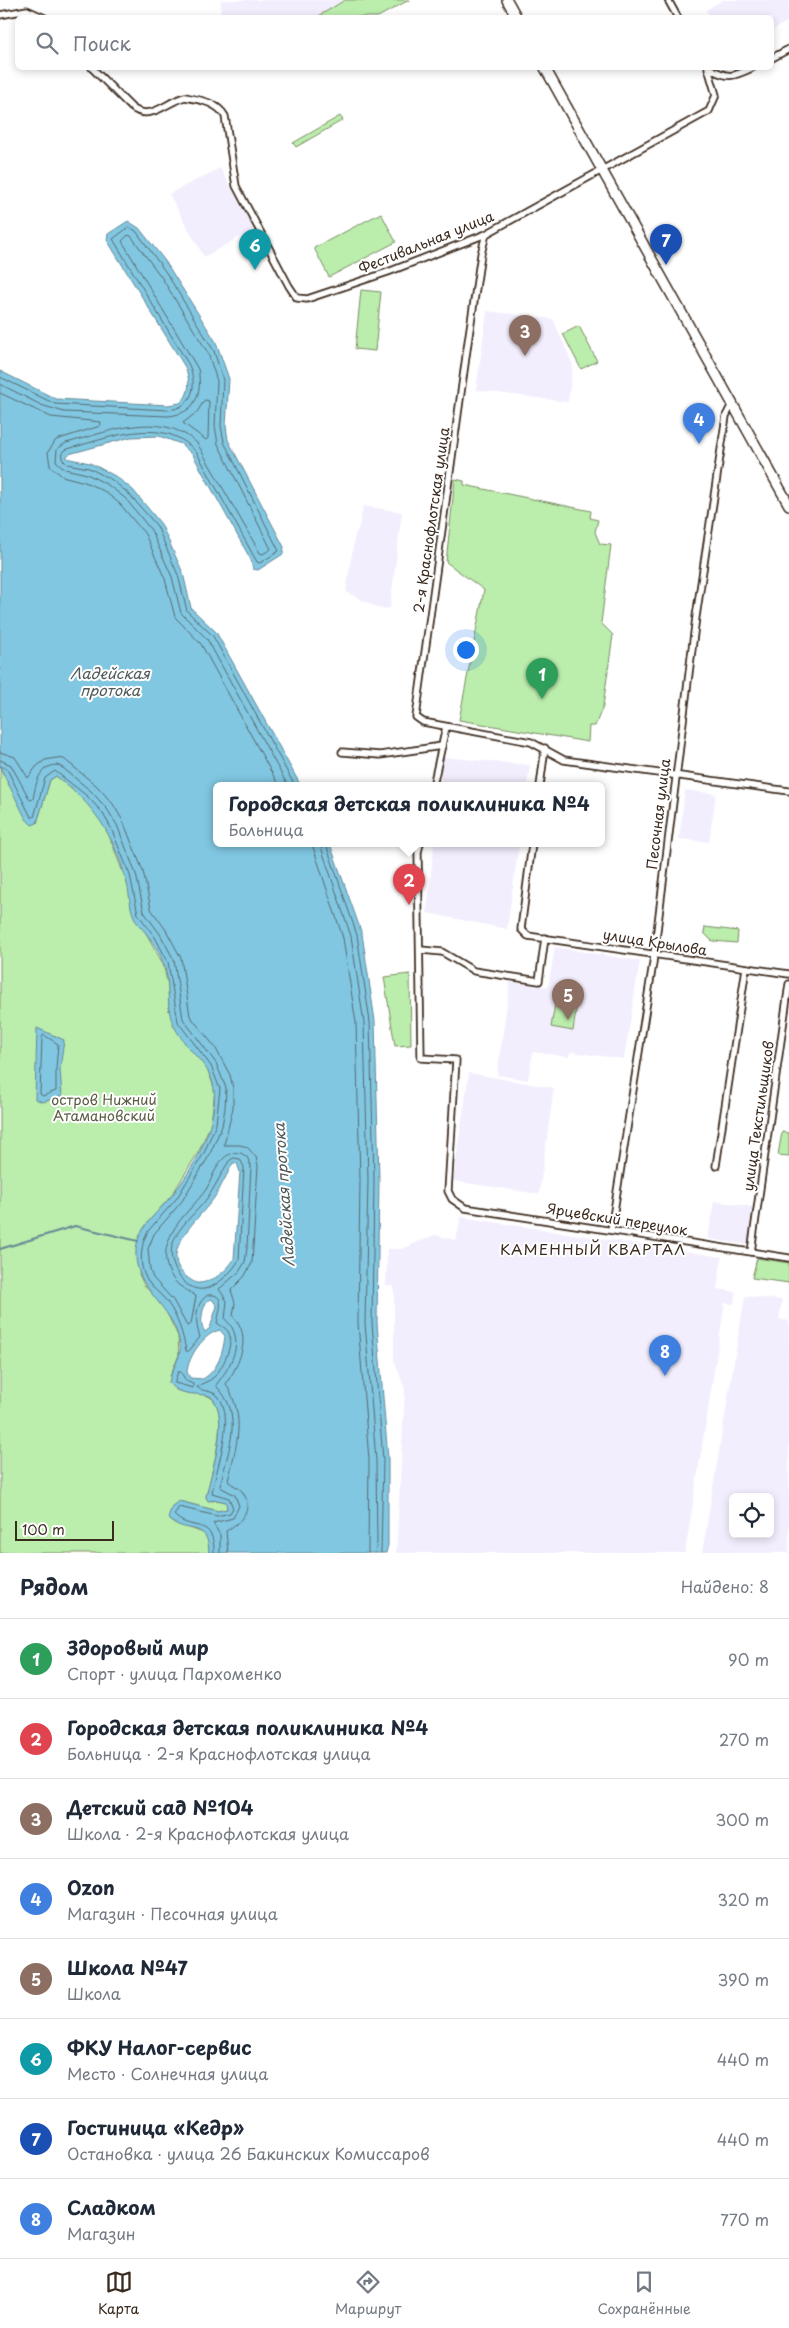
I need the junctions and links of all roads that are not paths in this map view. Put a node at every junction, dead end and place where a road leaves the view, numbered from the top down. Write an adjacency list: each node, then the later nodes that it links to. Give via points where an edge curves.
1 (507, 0): 5 (main road)
2 (668, 0): 6 (street)
3 (0, 15): 4 (street, via 27,10)
4 (38, 15)
5 (515, 15)
6 (676, 15)
7 (789, 49): 8 (street)
8 (774, 57)
9 (94, 70): 15 (street, Фестивальная улица, via 131,108 139,112 156,112 186,97 213,104 222,110 236,186 297,298 307,299 388,272)
10 (546, 70): 14 (main road)
11 (709, 70): 14 (street, Фестивальная улица, via 716,95 709,111)
12 (712, 70): 13 (street, via 732,77)
13 (748, 70)
14 (603, 171): 15 (street, Фестивальная улица); 16 (main road)
15 (486, 234): 18 (street, 2-я Краснофлотская улица, via 479,263 415,714 418,720)
16 (732, 402): 17 (main road); 22 (street, Песочная улица, via 726,416)
17 (789, 505)
18 (446, 727): 19 (street); 20 (street, 2-я Краснофлотская улица, via 531,742)
19 (442, 746): 21 (street, via 380,755); 23 (street)
20 (545, 748): 22 (street, 2-я Краснофлотская улица, via 564,760); 24 (street)
21 (342, 752)
22 (675, 776): 25 (street, 2-я Краснофлотская улица); 30 (street, Песочная улица)
23 (434, 782)
24 (541, 782)
25 (789, 791)
26 (419, 847): 29 (street)
27 (532, 847): 28 (street, улица Крылова, via 521,929 528,936)
28 (545, 938): 29 (street, via 539,981 474,971 442,952); 30 (street, улица Крылова)
29 (421, 950): 35 (street, Ярцевский переулок, via 421,1058 456,1060 448,1190 452,1199 465,1208)
30 (654, 954): 31 (street, улица Крылова); 35 (street, Песочная улица)
31 (746, 968): 32 (street, улица Крылова); 34 (street)
32 (789, 974)
33 (789, 984): 36 (street, улица Текстильщиков)
34 (716, 1166)
35 (611, 1230): 36 (street, Ярцевский переулок)
36 (751, 1252): 37 (street, Ярцевский переулок)
37 (789, 1258)

